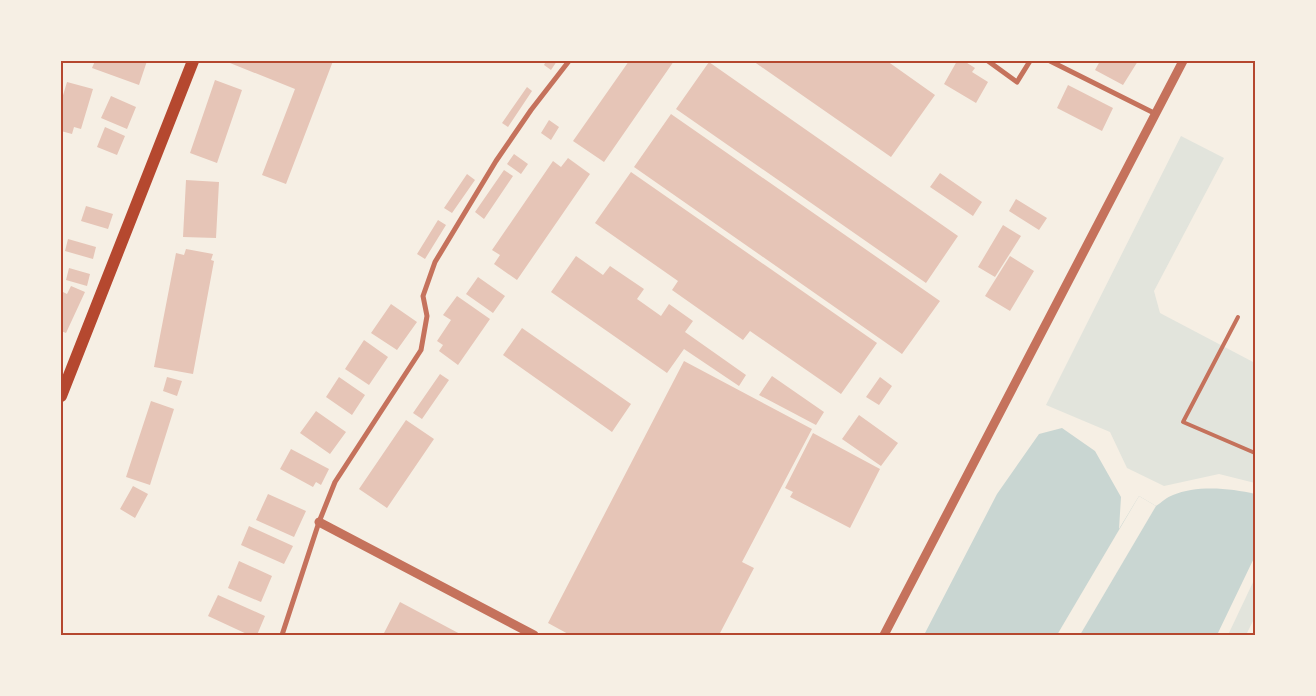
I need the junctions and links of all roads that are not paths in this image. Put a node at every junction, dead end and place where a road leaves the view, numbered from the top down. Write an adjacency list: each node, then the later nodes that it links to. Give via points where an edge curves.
1 (193, 61): 9 (main road)
2 (569, 61): 11 (street, via 496,161 435,262 423,296 427,316 421,350 335,482)
3 (988, 61): 4 (street, via 1017,82)
4 (1030, 61)
5 (1050, 61): 7 (street)
6 (1183, 61): 7 (street)
7 (1156, 114): 14 (street)
8 (1238, 317): 10 (lane, via 1183,422)
9 (61, 396)
10 (1255, 454)
11 (319, 522): 12 (street); 13 (street)
12 (282, 635)
13 (534, 635)
14 (884, 635)

